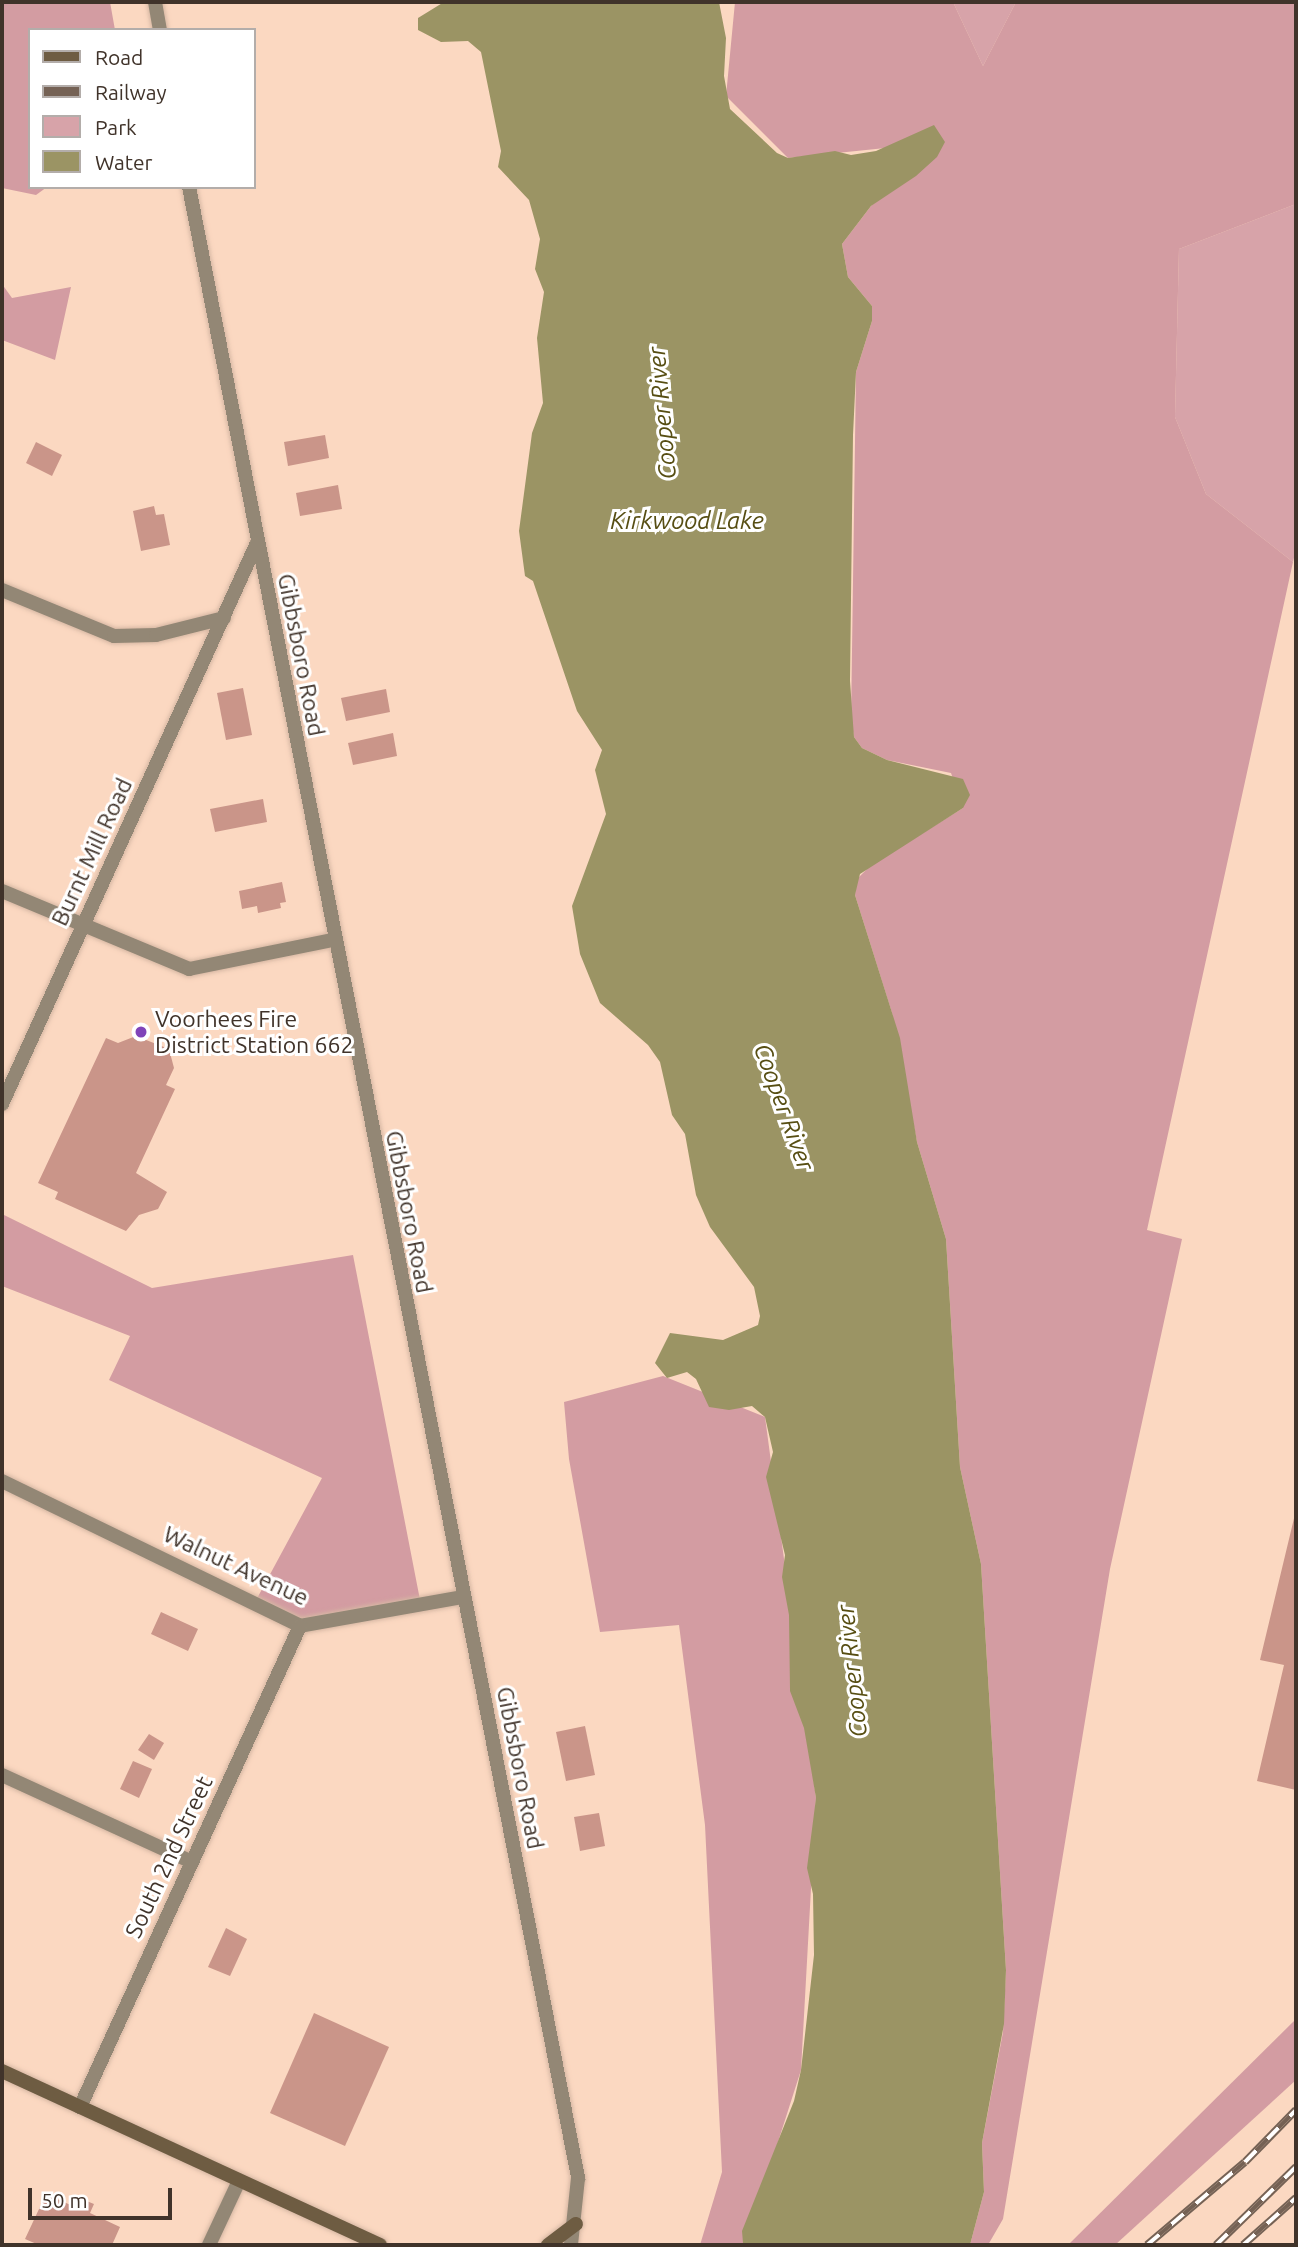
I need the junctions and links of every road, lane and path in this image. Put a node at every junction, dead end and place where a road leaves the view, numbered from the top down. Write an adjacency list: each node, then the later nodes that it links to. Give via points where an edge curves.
1 (155, 2): 2 (street)
2 (160, 28)
3 (189, 189): 4 (street, Gibbsboro Road)
4 (256, 545): 6 (street, Burnt Mill Road); 9 (street, Gibbsboro Road)
5 (2, 590): 6 (street, via 114,636 156,635)
6 (224, 618): 8 (street, Burnt Mill Road)
7 (2, 891): 8 (street)
8 (83, 928): 9 (street, via 190,969); 10 (street, Burnt Mill Road)
9 (333, 940): 12 (street, Gibbsboro Road)
10 (2, 1104)
11 (2, 1481): 13 (street, Walnut Avenue)
12 (463, 1597): 13 (street, Walnut Avenue); 19 (street, Gibbsboro Road, via 578,2178)
13 (300, 1626): 15 (street, South 2nd Street)
14 (2, 1776): 15 (street)
15 (192, 1862): 17 (street, South 2nd Street)
16 (2, 2071): 17 (main road)
17 (80, 2107): 18 (main road)
18 (238, 2183): 20 (street); 21 (main road)
19 (576, 2224): 22 (main road); 23 (street, Gibbsboro Road)
20 (209, 2245)
21 (380, 2245)
22 (548, 2245)
23 (571, 2245)

